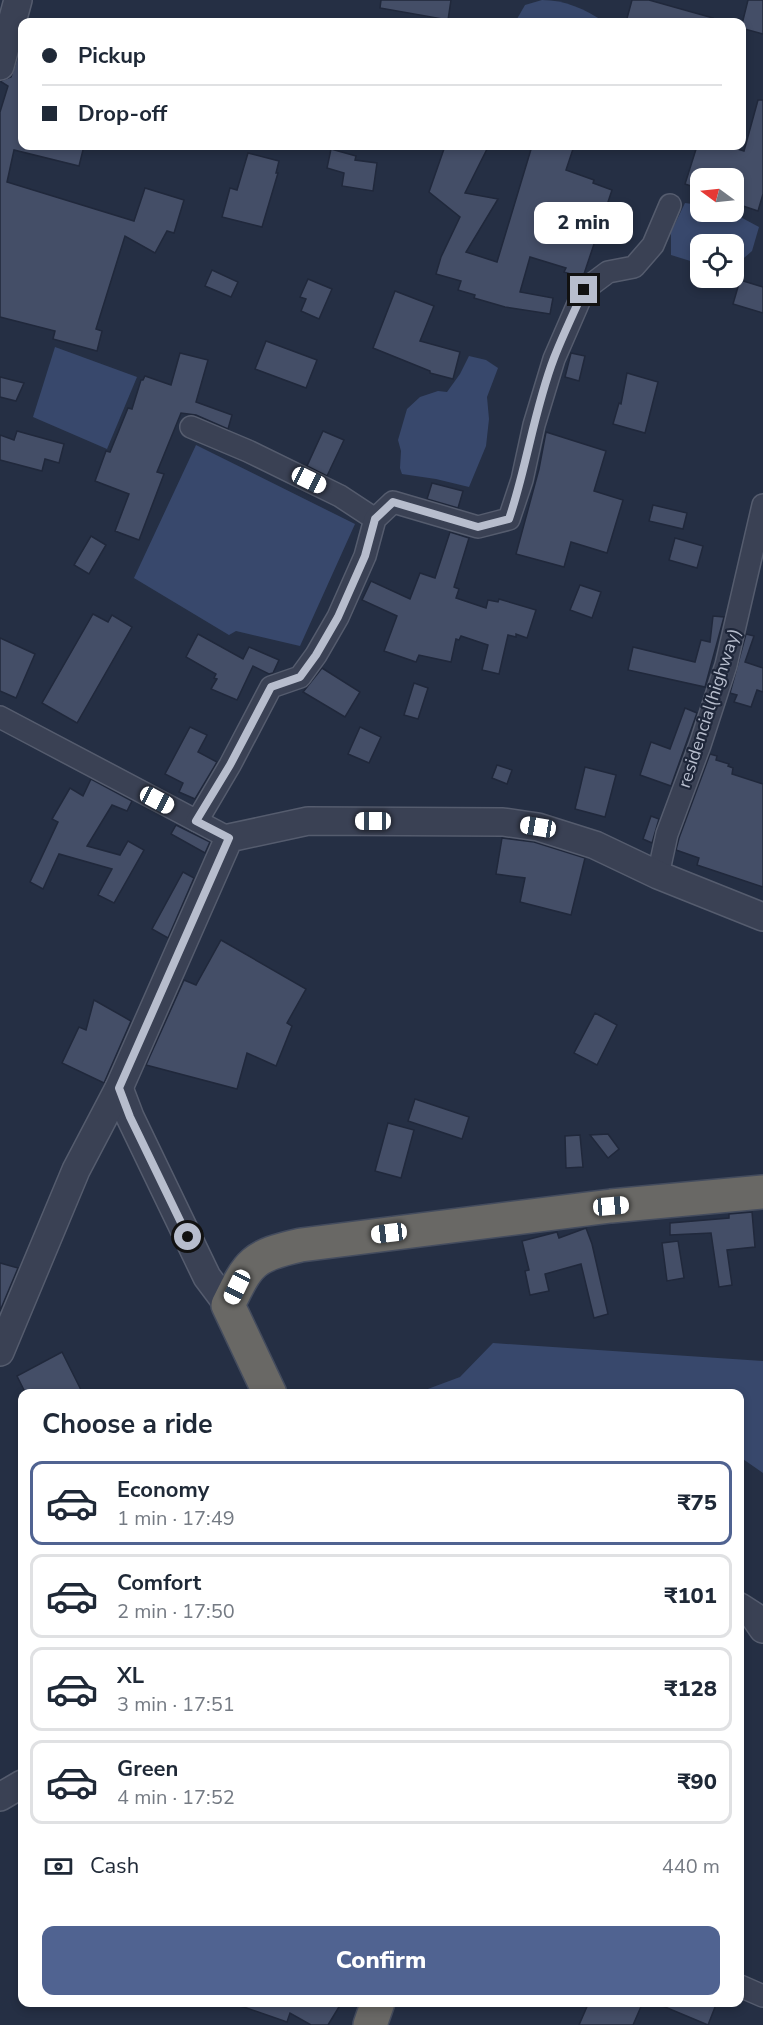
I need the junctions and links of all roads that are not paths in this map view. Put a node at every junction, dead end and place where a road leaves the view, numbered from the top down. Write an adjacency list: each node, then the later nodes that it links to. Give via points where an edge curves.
1 (18, 0): 2 (street)
2 (0, 66)
3 (670, 205): 6 (street, via 653,245 634,267 608,272 584,290 554,358 509,519 478,527 393,502)
4 (191, 427): 6 (street, via 331,491)
5 (763, 505): 10 (street, residencial(highway), via 726,665 667,834)
6 (375, 519): 8 (street, via 365,556 316,655 300,677 271,687)
7 (0, 717): 8 (street)
8 (196, 821): 9 (street)
9 (229, 838): 10 (street, via 308,821 503,822 538,827 595,845); 12 (street)
10 (658, 874): 11 (street)
11 (763, 917)
12 (119, 1088): 14 (street, via 207,1277); 15 (street, via 76,1170)
13 (763, 1192): 14 (highway, via 611,1206 301,1245 256,1260 245,1270)
14 (228, 1305): 16 (highway)
15 (0, 1352)
16 (268, 1389)
17 (744, 1610): 18 (street)
18 (763, 1629)
19 (18, 1786): 20 (street)
20 (0, 1797)
21 (744, 1988): 22 (street)
22 (763, 1996)
23 (376, 2007): 24 (highway)
24 (370, 2025)

